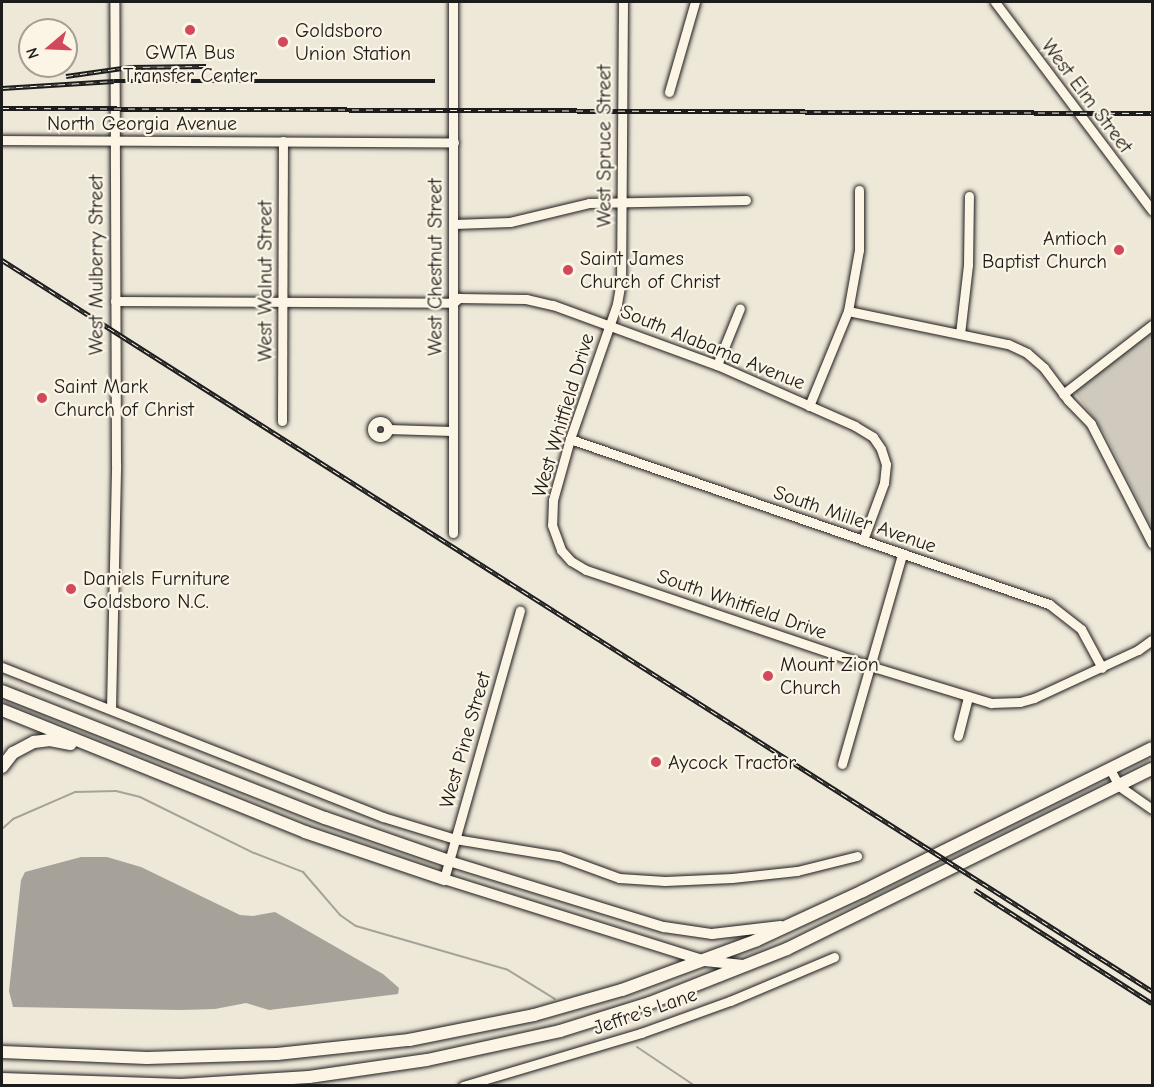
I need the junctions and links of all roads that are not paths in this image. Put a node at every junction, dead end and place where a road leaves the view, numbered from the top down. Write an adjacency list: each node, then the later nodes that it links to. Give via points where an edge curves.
1 (114, 2): 7 (street, West Mulberry Street)
2 (453, 2): 10 (street, West Chestnut Street)
3 (623, 2): 14 (street, West Spruce Street)
4 (695, 2): 6 (street)
5 (995, 2): 15 (street, West Elm Street)
6 (669, 92)
7 (113, 140): 8 (street, North Georgia Avenue); 9 (street, North Georgia Avenue); 17 (street, West Mulberry Street)
8 (2, 141)
9 (283, 141): 10 (street, North Georgia Avenue); 18 (street, West Walnut Street)
10 (454, 142): 16 (street, West Chestnut Street)
11 (859, 190): 21 (street, via 859,250)
12 (969, 196): 24 (street, via 969,266)
13 (746, 200): 14 (street)
14 (622, 202): 16 (street, via 574,205 510,222); 22 (street, West Spruce Street, via 621,281)
15 (1152, 210)
16 (454, 224): 19 (street, West Chestnut Street)
17 (116, 302): 18 (street, South Alabama Avenue); 44 (street, West Mulberry Street)
18 (283, 303): 19 (street, South Alabama Avenue); 28 (street, West Walnut Street)
19 (453, 303): 22 (street, South Alabama Avenue, via 459,298 526,300); 30 (street, West Chestnut Street)
20 (741, 308): 25 (street)
21 (848, 311): 24 (street); 27 (street)
22 (610, 325): 25 (street, South Alabama Avenue); 31 (street, West Whitfield Drive)
23 (1152, 325): 26 (street)
24 (960, 334): 26 (street, via 1008,344 1027,353)
25 (717, 365): 27 (street, South Alabama Avenue)
26 (1063, 394): 34 (street, via 1091,424 1107,449)
27 (809, 406): 33 (street, South Alabama Avenue, via 855,426 873,437 881,449 886,464 884,483)
28 (282, 421)
29 (388, 429): 30 (street)
30 (452, 430): 32 (street, West Chestnut Street)
31 (570, 439): 33 (street, South Miller Avenue); 35 (street, West Whitfield Drive, via 551,517)
32 (453, 533)
33 (864, 540): 36 (street, South Miller Avenue)
34 (1152, 543)
35 (561, 550): 39 (street, South Whitfield Drive, via 586,570)
36 (902, 555): 39 (street); 41 (street, South Miller Avenue, via 1049,604 1081,628)
37 (520, 611): 55 (street, West Pine Street)
38 (1152, 640): 41 (street, South Whitfield Drive)
39 (870, 666): 43 (street, South Whitfield Drive); 49 (street)
40 (2, 667): 44 (street)
41 (1102, 668): 43 (street, South Whitfield Drive, via 1020,702 991,703)
42 (2, 691): 57 (highway, via 325,819)
43 (968, 697): 46 (street)
44 (111, 709): 55 (street, via 363,810)
45 (2, 710): 48 (highway)
46 (958, 736)
47 (1152, 748): 51 (highway)
48 (102, 752): 50 (highway, via 43,740 19,748); 58 (highway, via 305,832)
49 (842, 764)
50 (2, 767)
51 (1110, 769): 53 (street); 59 (highway)
52 (1152, 769): 53 (highway)
53 (1119, 786): 54 (street); 62 (highway)
54 (1152, 809)
55 (455, 839): 56 (street, via 559,856 619,878 665,881 797,871); 57 (street, West Pine Street)
56 (857, 856)
57 (449, 861): 58 (street, West Pine Street); 59 (main road, via 689,932 735,934)
58 (444, 879): 61 (main road)
59 (793, 924): 61 (highway)
60 (834, 957): 65 (street, Jeffre's Lane, via 641,1034)
61 (705, 961): 62 (main road, via 730,965); 63 (highway, via 557,1009 409,1040 214,1057)
62 (758, 962): 64 (highway, via 633,1009 560,1031 398,1065 309,1077 192,1085)
63 (2, 1052)
64 (2, 1079)
65 (463, 1086)

